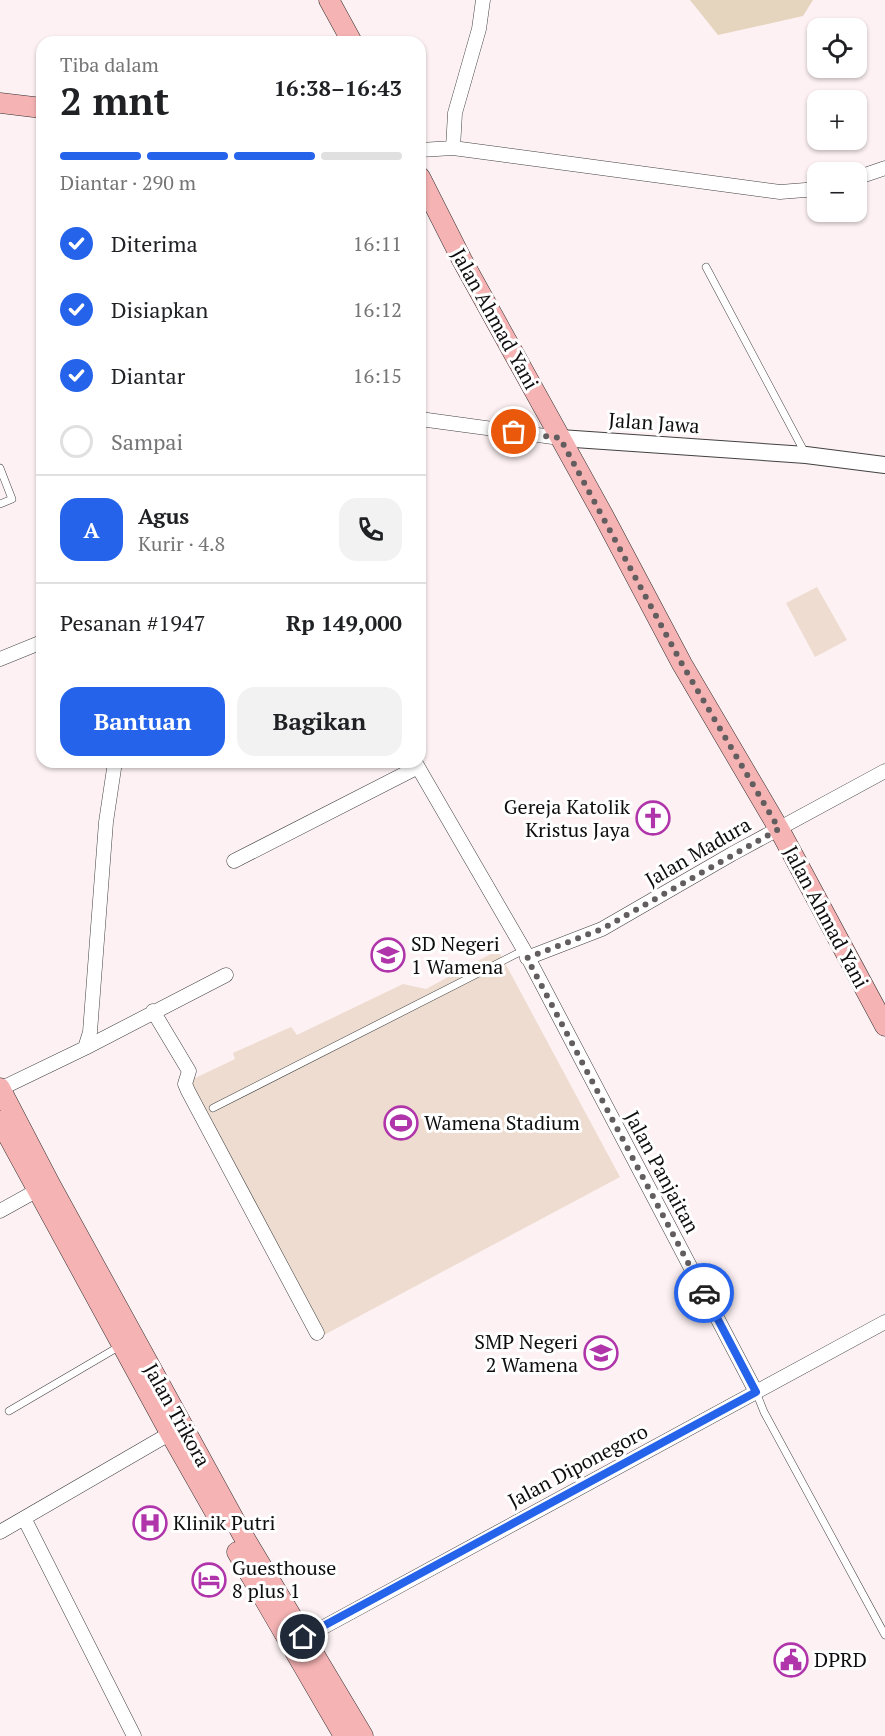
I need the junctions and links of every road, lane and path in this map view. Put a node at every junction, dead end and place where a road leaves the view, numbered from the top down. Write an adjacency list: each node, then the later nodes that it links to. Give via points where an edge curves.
1 (329, 0): 3 (main road)
2 (483, 0): 6 (street, via 479,30 455,113)
3 (349, 36)
4 (0, 103): 5 (main road)
5 (36, 107)
6 (453, 148): 7 (street); 11 (street, via 780,192)
7 (426, 150)
8 (885, 168): 9 (street)
9 (867, 174)
10 (426, 189): 14 (main road, Jalan Ahmad Yani)
11 (807, 190)
12 (706, 267): 15 (lane)
13 (426, 420): 14 (street, Jalan Jawa)
14 (560, 438): 15 (street, Jalan Jawa); 25 (main road, Jalan Ahmad Yani, via 682,664)
15 (806, 455): 16 (street, Jalan Jawa)
16 (885, 465)
17 (0, 468): 18 (lane, via 12,499)
18 (0, 504)
19 (36, 644): 20 (street)
20 (0, 659)
21 (114, 768): 31 (street, via 106,822 91,1021)
22 (411, 768): 26 (street)
23 (419, 768): 27 (street, Jalan Panjaitan)
24 (885, 771): 25 (street, Jalan Madura)
25 (779, 829): 27 (street, Jalan Madura, via 602,929); 30 (main road, Jalan Ahmad Yani)
26 (234, 861)
27 (525, 954): 33 (lane); 40 (street, Jalan Panjaitan)
28 (226, 975): 29 (street)
29 (153, 1011): 31 (street); 38 (street, via 189,1071 185,1084 188,1091)
30 (885, 1026)
31 (85, 1048): 32 (street)
32 (0, 1088): 35 (main road, Jalan Trikora)
33 (213, 1108)
34 (0, 1121): 35 (main road, Jalan Trikora)
35 (44, 1187): 36 (street); 39 (main road, Jalan Trikora)
36 (0, 1211)
37 (885, 1322): 40 (street, Jalan Diponegoro)
38 (317, 1333)
39 (128, 1341): 41 (lane); 42 (main road, Jalan Trikora)
40 (756, 1392): 45 (lane, Jalan Panjaitan); 46 (street, Jalan Diponegoro)
41 (9, 1411)
42 (176, 1429): 43 (street); 46 (main road, Jalan Trikora)
43 (24, 1518): 44 (street); 48 (street)
44 (0, 1532)
45 (885, 1635)
46 (297, 1641): 47 (main road, Jalan Trikora)
47 (351, 1734)
48 (134, 1736)

